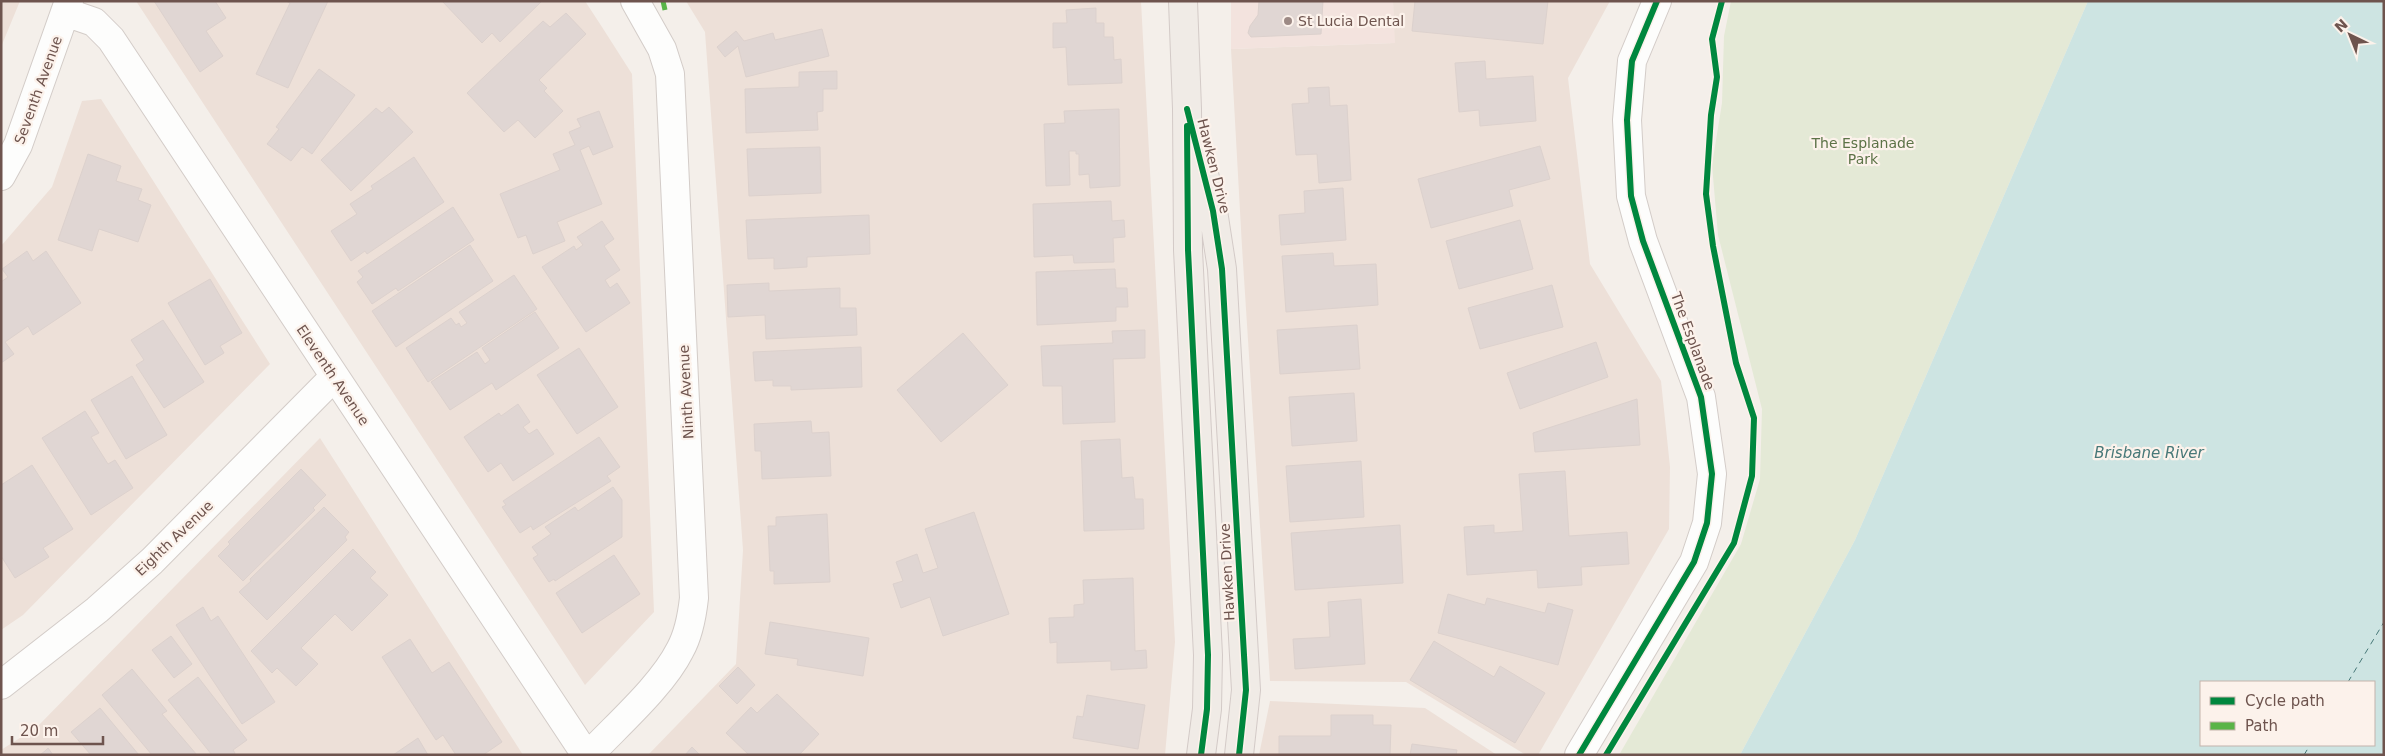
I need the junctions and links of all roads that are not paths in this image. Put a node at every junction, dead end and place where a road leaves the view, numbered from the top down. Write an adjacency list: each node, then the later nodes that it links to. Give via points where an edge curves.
1 (635, 1): 9 (street, Ninth Avenue, via 662,49 670,74 694,598 689,630 674,661)
2 (1183, 1): 5 (main road, Hawken Drive)
3 (1657, 1): 12 (street, The Esplanade, via 1632,61 1628,120 1631,196 1643,242 1701,397 1712,474 1707,523 1694,562)
4 (67, 7): 6 (street, Seventh Avenue, via 18,145); 7 (street, Eleventh Avenue, via 107,33)
5 (1187, 109): 10 (main road, Hawken Drive, via 1188,250 1209,681); 11 (main road, Hawken Drive, via 1213,211 1222,269 1246,690)
6 (1, 176)
7 (334, 377): 8 (street, Eighth Avenue, via 152,561 77,626); 9 (street, Eleventh Avenue)
8 (1, 685)
9 (588, 755)
10 (1201, 755)
11 (1239, 755)
12 (1579, 755)

